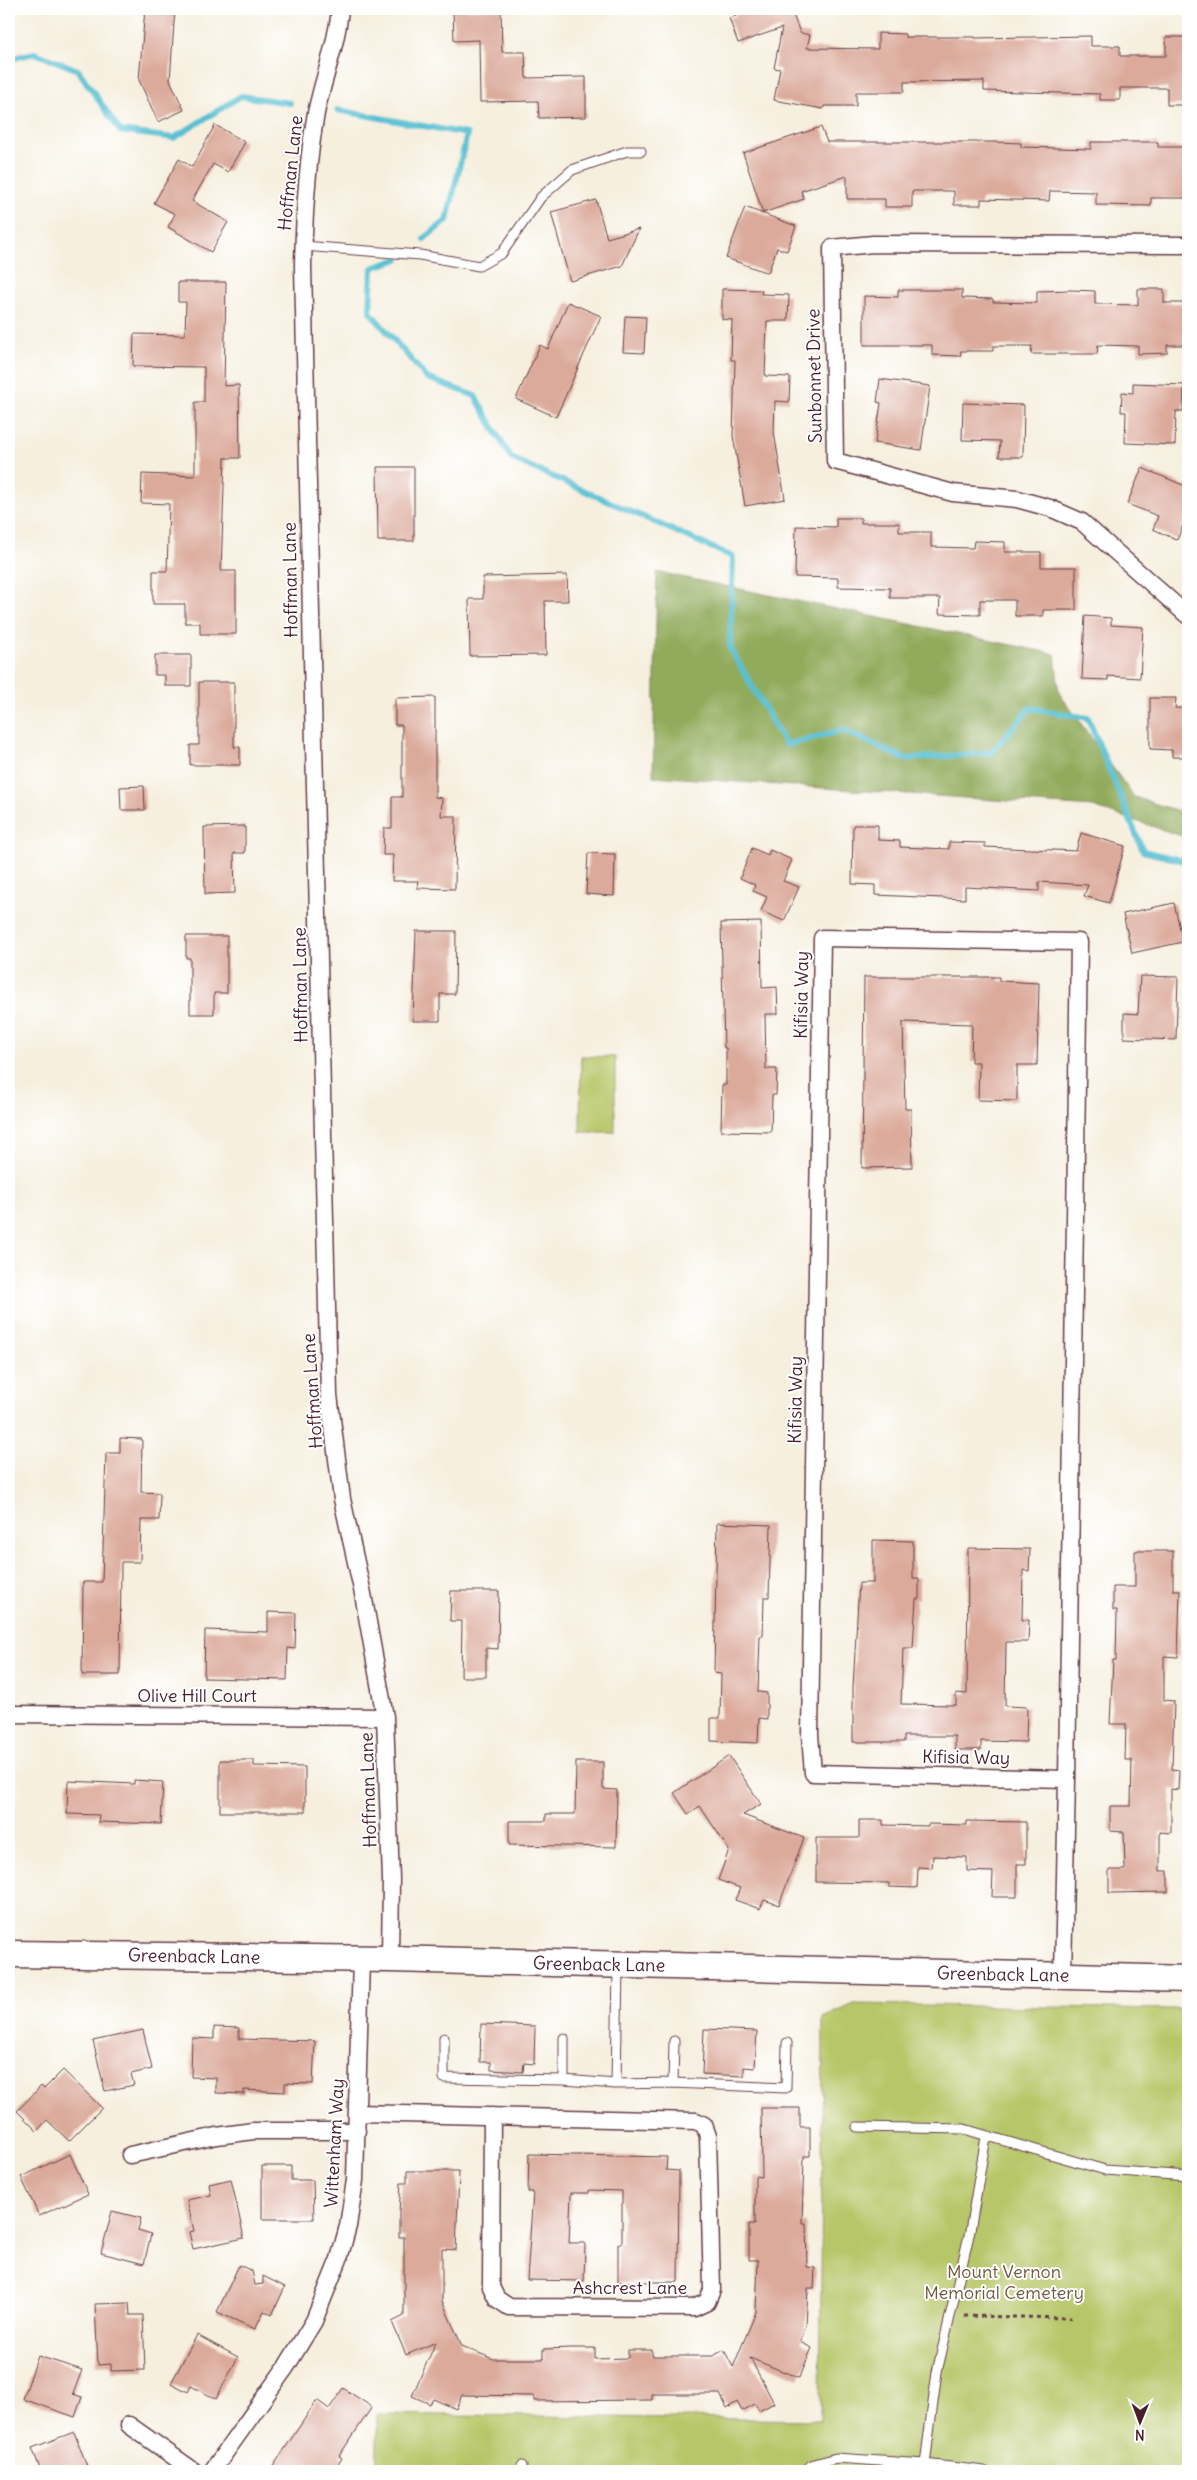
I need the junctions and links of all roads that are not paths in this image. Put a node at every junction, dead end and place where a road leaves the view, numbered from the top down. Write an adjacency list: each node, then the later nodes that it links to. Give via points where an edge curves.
1 (340, 9): 4 (street, Hoffman Lane, via 312,139)
2 (641, 151): 4 (lane, via 627,151 572,170 541,197 502,253 478,266 420,254)
3 (1188, 245): 5 (street, Sunbonnet Drive, via 873,244 832,248 835,461 953,493 1017,499 1050,508 1082,522)
4 (303, 246): 7 (street, Hoffman Lane, via 329,1395 342,1498)
5 (1188, 616)
6 (9, 1714): 7 (street, Olive Hill Court)
7 (385, 1717): 11 (street, Hoffman Lane, via 391,1879)
8 (1067, 1779): 8 (street, Kifisia Way, via 1079,942 822,938 810,1735 813,1773); 13 (street, Kifisia Way)
9 (9, 1954): 10 (main road, Greenback Lane)
10 (361, 1959): 11 (main road, Greenback Lane); 22 (street, Wittenham Way)
11 (390, 1959): 12 (main road, Greenback Lane)
12 (618, 1964): 13 (main road, Greenback Lane); 21 (lane)
13 (1063, 1976): 14 (main road, Greenback Lane)
14 (1188, 1979)
15 (444, 2038): 19 (lane, via 444,2078)
16 (564, 2038): 19 (lane)
17 (674, 2041): 20 (lane)
18 (788, 2043): 20 (lane, via 786,2088)
19 (564, 2080): 21 (lane)
20 (674, 2083): 21 (lane)
21 (616, 2084)
22 (357, 2113): 23 (street, Ashcrest Lane); 25 (street, Wittenham Way)
23 (492, 2116): 23 (street, Ashcrest Lane, via 696,2121 704,2125 708,2136 712,2290 707,2302 694,2308 509,2307 497,2299 491,2287)
24 (858, 2127): 26 (lane, via 964,2129)
25 (357, 2131): 27 (street, via 253,2131); 33 (street, Wittenham Way, via 355,2180 348,2226 328,2290 314,2321 286,2367)
26 (986, 2137): 28 (lane, via 1105,2170); 30 (lane, via 970,2231 937,2372)
27 (130, 2155)
28 (1188, 2176)
29 (129, 2425): 32 (street)
30 (925, 2464): 31 (lane); 35 (lane)
31 (876, 2466): 34 (lane, via 836,2458 811,2465)
32 (194, 2471)
33 (212, 2471)
34 (806, 2471)
35 (984, 2471)

